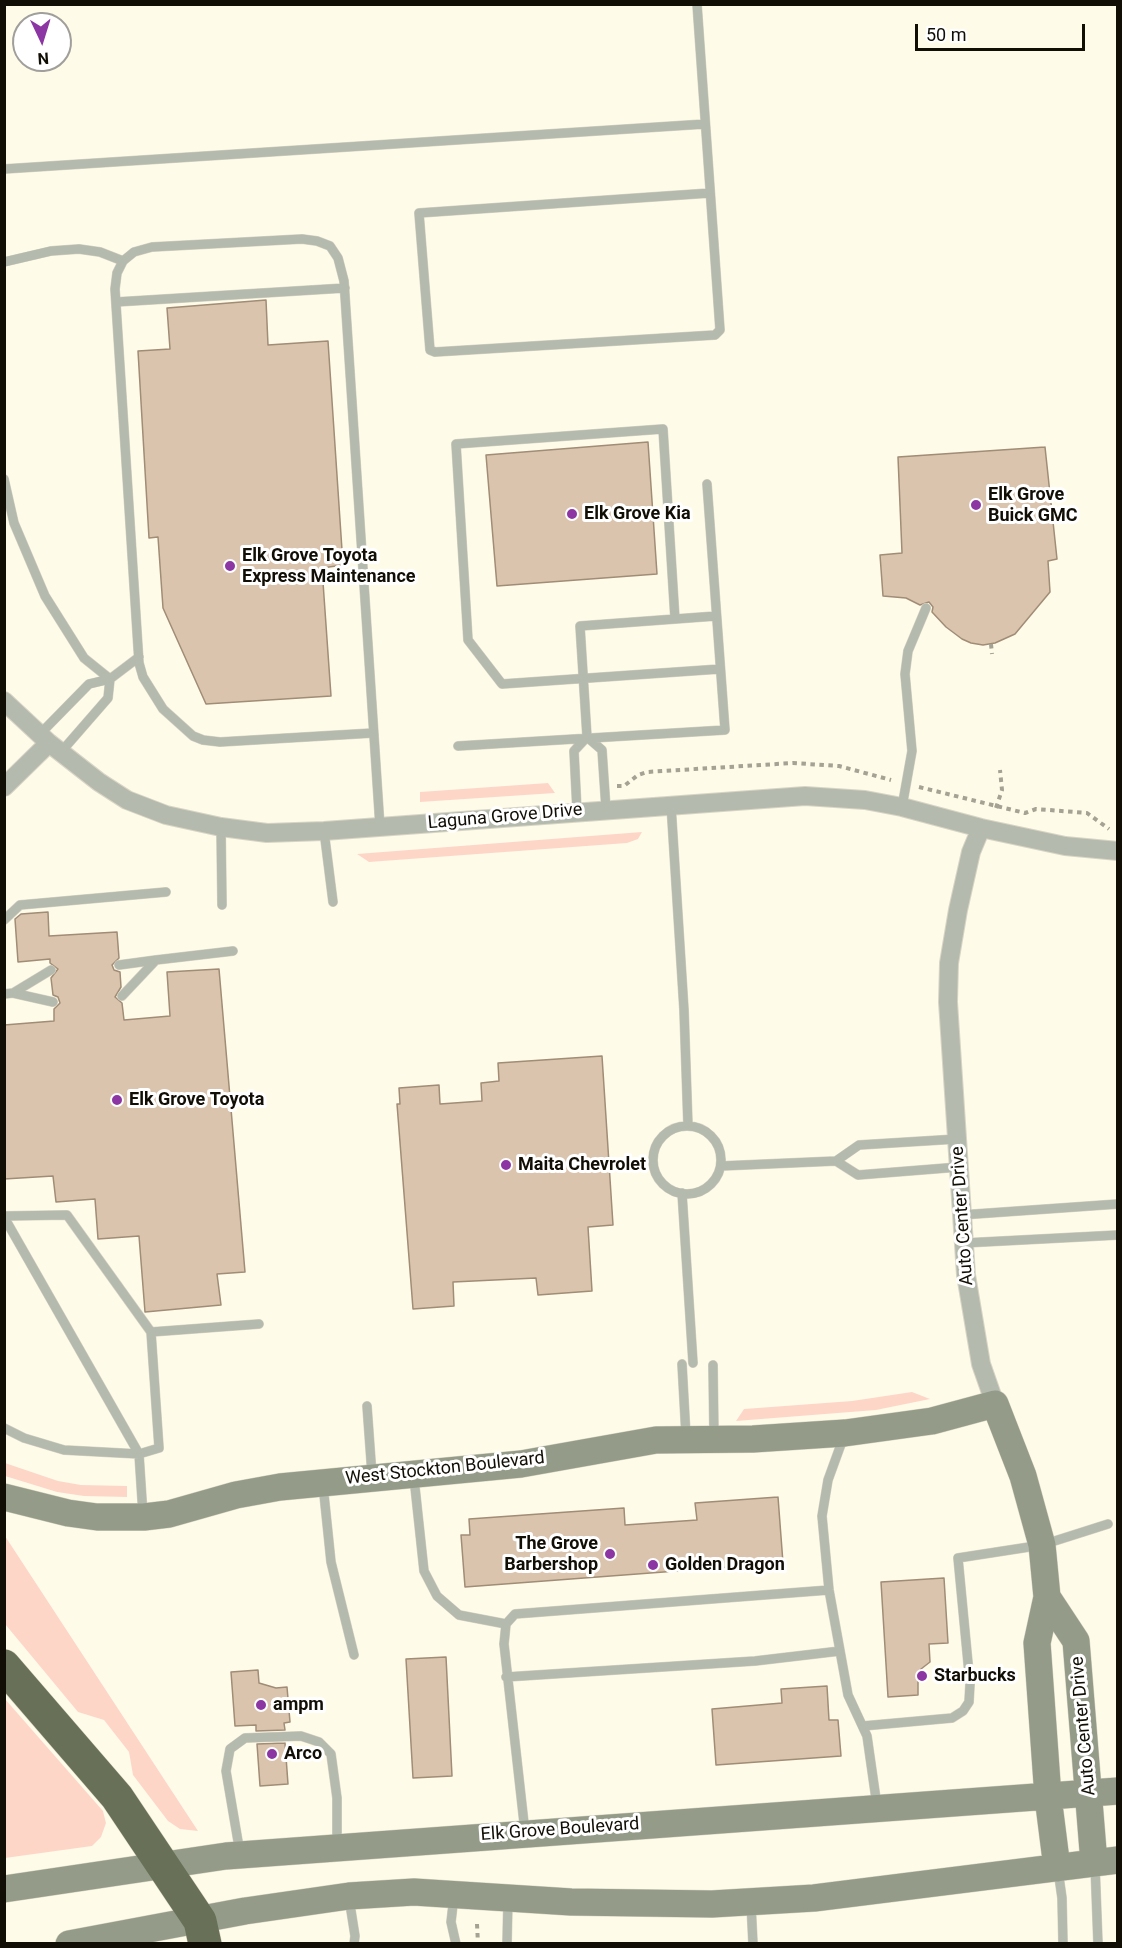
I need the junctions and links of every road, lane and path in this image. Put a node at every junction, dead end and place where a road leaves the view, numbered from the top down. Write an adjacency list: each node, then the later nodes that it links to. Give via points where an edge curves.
1 (697, 4): 2 (lane)
2 (705, 124): 3 (lane); 4 (lane)
3 (4, 168)
4 (710, 193): 4 (lane, via 720,330 715,335 430,350 419,213)
5 (4, 261): 6 (lane, via 79,249)
6 (123, 261): 7 (lane, via 134,252 152,247 317,241 330,246 338,258); 8 (lane, via 117,273)
7 (345, 288): 8 (lane); 21 (lane)
8 (116, 303): 16 (lane)
9 (4, 479): 19 (lane, via 14,523 45,596 84,658)
10 (707, 484): 12 (lane)
11 (927, 608): 28 (lane, via 908,651 905,674 912,751)
12 (716, 616): 13 (lane); 17 (lane)
13 (675, 619): 18 (lane, via 580,626); 18 (lane, via 663,429 456,444 468,640 502,684)
14 (991, 644): 15 (path)
15 (992, 654)
16 (139, 657): 19 (lane); 21 (lane, via 142,677 164,709 193,736 203,740)
17 (720, 669): 18 (lane); 22 (lane, via 725,730)
18 (583, 678): 22 (lane)
19 (110, 679): 23 (lane, via 89,684); 23 (lane, via 108,698)
20 (4, 701): 23 (street, Laguna Grove Drive)
21 (374, 733): 33 (lane)
22 (587, 737): 24 (lane); 30 (lane, via 602,750); 31 (lane, via 574,751)
23 (50, 743): 26 (street); 32 (street, Laguna Grove Drive, via 127,800 166,815)
24 (458, 746)
25 (1000, 770): 29 (path, via 1002,790)
26 (4, 787)
27 (671, 805): 28 (street, Laguna Grove Drive, via 805,796); 30 (street, Laguna Grove Drive); 48 (lane)
28 (902, 807): 34 (street, Laguna Grove Drive)
29 (996, 808)
30 (606, 809): 31 (street, Laguna Grove Drive)
31 (577, 811): 33 (street, Laguna Grove Drive)
32 (221, 827): 35 (street, Laguna Grove Drive, via 267,833); 39 (lane)
33 (380, 827): 35 (street, Laguna Grove Drive)
34 (981, 828): 36 (street, Laguna Grove Drive, via 1065,846); 49 (street, Auto Center Drive, via 971,852 949,963)
35 (324, 831): 38 (lane)
36 (1118, 851)
37 (166, 892): 40 (lane, via 20,905)
38 (333, 902)
39 (222, 905)
40 (4, 920)
41 (233, 951): 42 (lane)
42 (156, 960): 43 (lane); 46 (lane)
43 (120, 965)
44 (51, 970): 45 (lane)
45 (9, 994): 47 (lane)
46 (122, 996)
47 (53, 1002)
48 (688, 1126): 51 (lane, via 707,1131 719,1147); 53 (lane, via 670,1130 656,1143 653,1162 660,1181)
49 (957, 1139): 50 (lane, via 859,1144); 52 (street, Auto Center Drive)
50 (836, 1161): 51 (lane); 52 (lane, via 858,1175)
51 (721, 1166): 53 (lane, via 712,1184 695,1193)
52 (959, 1167): 55 (street, Auto Center Drive)
53 (681, 1193): 61 (lane)
54 (1118, 1204): 55 (lane)
55 (961, 1215): 58 (street, Auto Center Drive)
56 (4, 1216): 60 (lane, via 67,1215); 70 (lane)
57 (1118, 1235): 58 (lane)
58 (964, 1243): 64 (street, Auto Center Drive, via 974,1331)
59 (259, 1324): 60 (lane)
60 (151, 1332): 70 (lane, via 159,1448)
61 (693, 1363)
62 (682, 1364): 69 (lane)
63 (713, 1365): 68 (lane)
64 (996, 1404): 67 (main road, West Stockton Boulevard, via 932,1421); 77 (main road, Auto Center Drive, via 1023,1476)
65 (367, 1406): 72 (lane)
66 (4, 1428): 70 (lane, via 64,1450)
67 (845, 1433): 68 (main road, West Stockton Boulevard); 78 (lane, via 828,1480 822,1516)
68 (714, 1439): 69 (main road, West Stockton Boulevard)
69 (686, 1440): 71 (main road, West Stockton Boulevard, via 611,1447 521,1464)
70 (139, 1454): 75 (lane)
71 (414, 1474): 72 (main road, West Stockton Boulevard); 80 (lane, via 424,1571 437,1596 459,1615)
72 (372, 1478): 73 (main road, West Stockton Boulevard)
73 (323, 1483): 75 (main road, West Stockton Boulevard, via 280,1487); 82 (lane, via 331,1562)
74 (4, 1497): 75 (main road, West Stockton Boulevard, via 68,1513)
75 (144, 1517)
76 (1108, 1524): 77 (lane)
77 (1042, 1545): 79 (main road, Auto Center Drive); 85 (lane, via 958,1558 970,1684 969,1702 963,1711 952,1718)
78 (829, 1590): 80 (lane, via 515,1614); 81 (lane)
79 (1047, 1598): 87 (main road, Auto Center Drive, via 1076,1641); 88 (main road, Auto Center Drive, via 1037,1643)
80 (506, 1624): 84 (lane)
81 (840, 1651): 84 (lane, via 755,1662); 85 (lane, via 848,1695)
82 (354, 1655)
83 (4, 1666): 94 (highway, via 117,1797)
84 (506, 1677): 90 (lane)
85 (863, 1726): 89 (lane)
86 (1118, 1791): 87 (main road, Elk Grove Boulevard)
87 (1090, 1793): 88 (main road, Elk Grove Boulevard); 93 (main road, Auto Center Drive)
88 (1048, 1797): 89 (main road, Elk Grove Boulevard); 95 (main road, Auto Center Drive)
89 (877, 1808): 90 (main road, Elk Grove Boulevard)
90 (525, 1833): 91 (main road, Elk Grove Boulevard)
91 (337, 1847): 92 (main road, Elk Grove Boulevard); 92 (lane, via 337,1798 331,1754 319,1742 301,1736 245,1738 230,1749 226,1772)
92 (240, 1855): 94 (main road, Elk Grove Boulevard)
93 (1106, 1862): 95 (main road); 110 (lane)
94 (164, 1863): 96 (main road, Elk Grove Boulevard); 102 (highway)
95 (1058, 1868): 100 (main road, via 814,1899); 109 (lane)
96 (4, 1889)
97 (454, 1894): 98 (main road); 99 (main road); 104 (lane, via 451,1922)
98 (349, 1896): 102 (main road); 103 (lane)
99 (508, 1898): 100 (main road, via 634,1904); 107 (lane)
100 (751, 1902): 108 (lane)
101 (477, 1923): 106 (path)
102 (202, 1932): 105 (main road)
103 (354, 1940)
104 (456, 1941)
105 (69, 1944)
106 (478, 1944)
107 (507, 1944)
108 (753, 1944)
109 (1063, 1944)
110 (1098, 1944)

